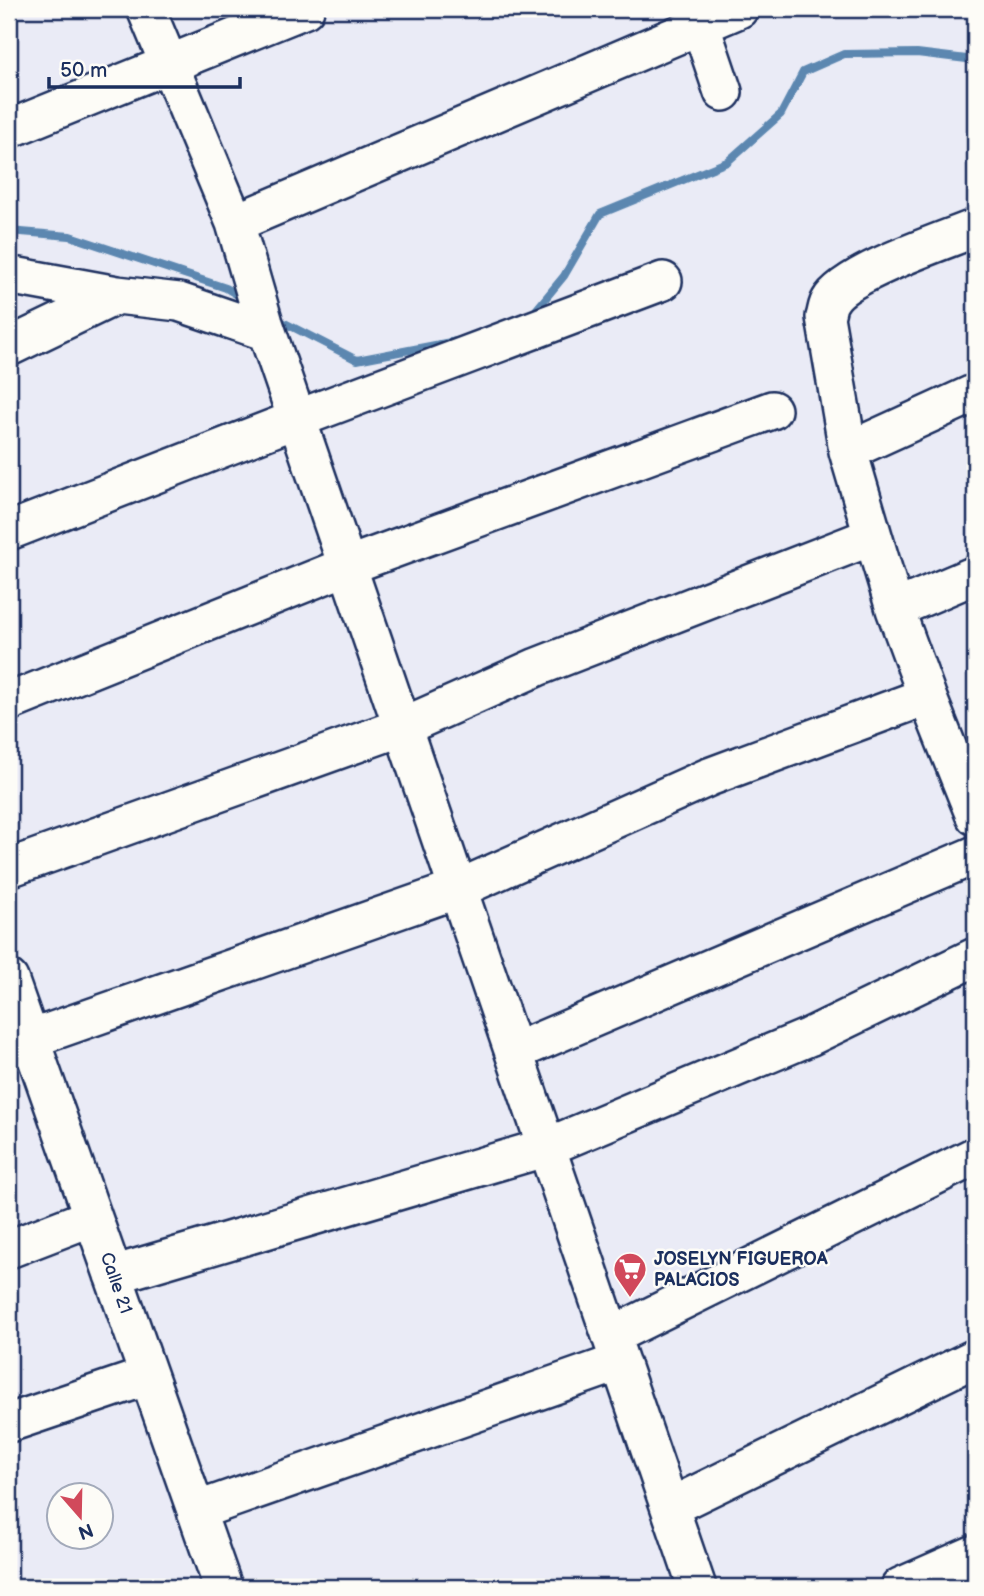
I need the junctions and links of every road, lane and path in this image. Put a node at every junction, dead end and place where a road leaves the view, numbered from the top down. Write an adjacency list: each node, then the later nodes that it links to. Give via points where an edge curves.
1 (146, 9): 5 (street)
2 (305, 9): 5 (street)
3 (738, 9): 4 (street)
4 (698, 17): 6 (street); 9 (street)
5 (169, 64): 7 (street); 9 (street)
6 (723, 92)
7 (9, 129)
8 (975, 228): 18 (street, via 871,271 843,286 830,301 825,317)
9 (238, 233): 13 (street)
10 (19, 277): 12 (street)
11 (663, 281): 17 (street)
12 (117, 295): 13 (street, via 179,302); 14 (street)
13 (266, 328): 17 (street)
14 (9, 347)
15 (975, 393): 18 (street)
16 (772, 410): 21 (street)
17 (297, 419): 19 (street); 21 (street)
18 (848, 451): 20 (street)
19 (9, 531)
20 (873, 536): 23 (street); 26 (street, via 537,667)
21 (347, 566): 25 (street); 26 (street)
22 (975, 575): 23 (street)
23 (895, 609): 24 (street)
24 (927, 696): 27 (street); 31 (street, via 709,777)
25 (9, 702)
26 (402, 727): 30 (street); 31 (street)
27 (963, 748): 28 (street)
28 (975, 816)
29 (975, 855): 35 (street)
30 (9, 868)
31 (458, 889): 34 (street); 35 (street)
32 (975, 957): 36 (street, via 809,1037)
33 (9, 979): 34 (street, Calle 21)
34 (19, 1044): 38 (street, Calle 21)
35 (514, 1052): 36 (street)
36 (547, 1147): 40 (street); 41 (street)
37 (975, 1156): 41 (street)
38 (92, 1217): 39 (street); 40 (street, Calle 21)
39 (9, 1249)
40 (113, 1275): 43 (street, Calle 21)
41 (616, 1349): 45 (street); 46 (street)
42 (975, 1358): 45 (street)
43 (148, 1376): 44 (street); 46 (street, Calle 21)
44 (9, 1423)
45 (670, 1507): 49 (street)
46 (196, 1511): 48 (street, Calle 21)
47 (975, 1554): 50 (street)
48 (223, 1587)
49 (697, 1587)
50 (900, 1587)

